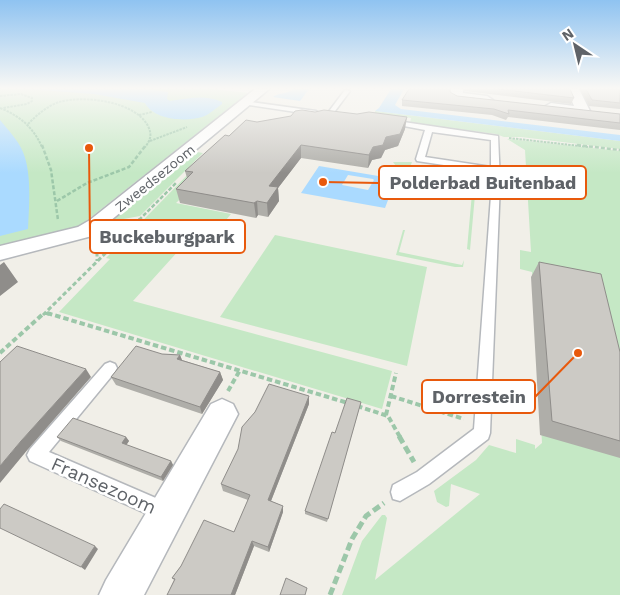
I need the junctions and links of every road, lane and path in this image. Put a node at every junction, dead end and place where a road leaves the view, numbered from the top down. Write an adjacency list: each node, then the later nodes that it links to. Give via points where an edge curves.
1 (20, 117): 6 (path)
2 (36, 117): 6 (path)
3 (139, 117): 12 (path, via 151,131 150,141 138,158 129,167 87,183)
4 (227, 117): 13 (street, Zweedsezoom, via 97,224 85,232)
5 (385, 122): 7 (lane)
6 (28, 124): 12 (path, via 47,158)
7 (429, 129): 8 (lane); 10 (lane, via 420,159)
8 (495, 138): 9 (path); 10 (lane)
9 (620, 150)
10 (495, 170): 23 (lane, via 482,433)
11 (178, 181): 15 (path)
12 (57, 201): 13 (path)
13 (59, 238): 14 (street, Zweedsezoom)
14 (0, 253)
15 (44, 313): 16 (path); 21 (path)
16 (0, 353)
17 (110, 368): 25 (lane, Fransezoom, via 36,455)
18 (396, 373): 19 (path)
19 (391, 396): 21 (path); 22 (path)
20 (222, 414): 25 (street, Fransezoom)
21 (386, 415): 23 (path)
22 (467, 420)
23 (424, 478): 24 (lane)
24 (400, 492): 27 (path, via 366,516 352,538)
25 (167, 513): 26 (street, Fransezoom)
26 (121, 595)
27 (330, 595)

